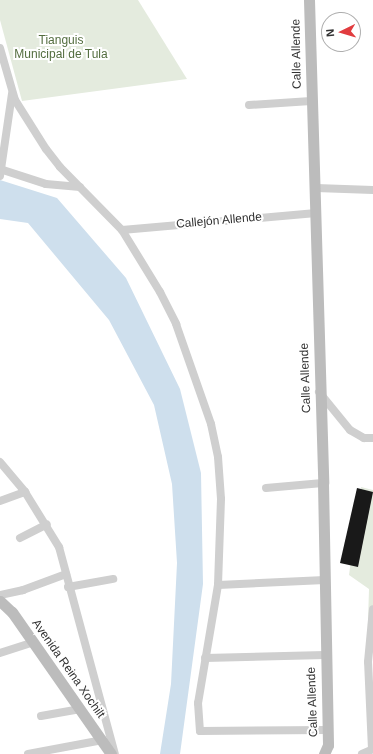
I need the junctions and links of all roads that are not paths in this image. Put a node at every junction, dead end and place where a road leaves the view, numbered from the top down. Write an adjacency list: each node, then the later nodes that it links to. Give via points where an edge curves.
1 (309, 0): 4 (main road, Calle Allende)
2 (0, 48): 3 (street)
3 (12, 91): 6 (street); 7 (street, via 46,149)
4 (311, 101): 5 (street); 8 (main road, Calle Allende)
5 (249, 105)
6 (0, 172): 7 (street, via 46,184)
7 (80, 187): 11 (street, via 102,206)
8 (316, 188): 9 (street); 10 (main road, Calle Allende)
9 (373, 190)
10 (316, 213): 11 (street, Callejón Allende); 12 (main road, Calle Allende)
11 (122, 230): 24 (street, via 160,292 176,324 211,424 218,457 221,498)
12 (319, 392): 13 (street, via 350,430 364,438); 15 (main road, Calle Allende)
13 (373, 438)
14 (0, 462): 17 (street)
15 (323, 484): 16 (street); 23 (main road, Calle Allende)
16 (266, 488)
17 (25, 492): 18 (street); 19 (street)
18 (0, 501)
19 (47, 524): 20 (street); 21 (street, via 59,547)
20 (20, 538)
21 (66, 574): 25 (street); 26 (street)
22 (113, 579): 25 (street)
23 (325, 580): 24 (street); 31 (main road, Calle Allende)
24 (218, 585): 32 (street)
25 (68, 587): 40 (street)
26 (0, 595)
27 (0, 601): 29 (main road, Avenida Reina Xochilt, via 12,612)
28 (373, 609): 37 (street, via 368,662)
29 (32, 642): 30 (street); 33 (main road, Avenida Reina Xochilt)
30 (0, 654)
31 (325, 655): 32 (street); 35 (main road, Calle Allende)
32 (206, 658): 35 (street, via 198,703 200,731)
33 (80, 709): 34 (street); 36 (main road, Avenida Reina Xochilt)
34 (41, 716)
35 (327, 730): 41 (main road, Calle Allende, via 328,745)
36 (103, 740): 38 (street); 39 (main road, Avenida Reina Xochilt)
37 (372, 749): 42 (street)
38 (28, 754)
39 (111, 754)
40 (114, 754)
41 (324, 754)
42 (362, 754)

